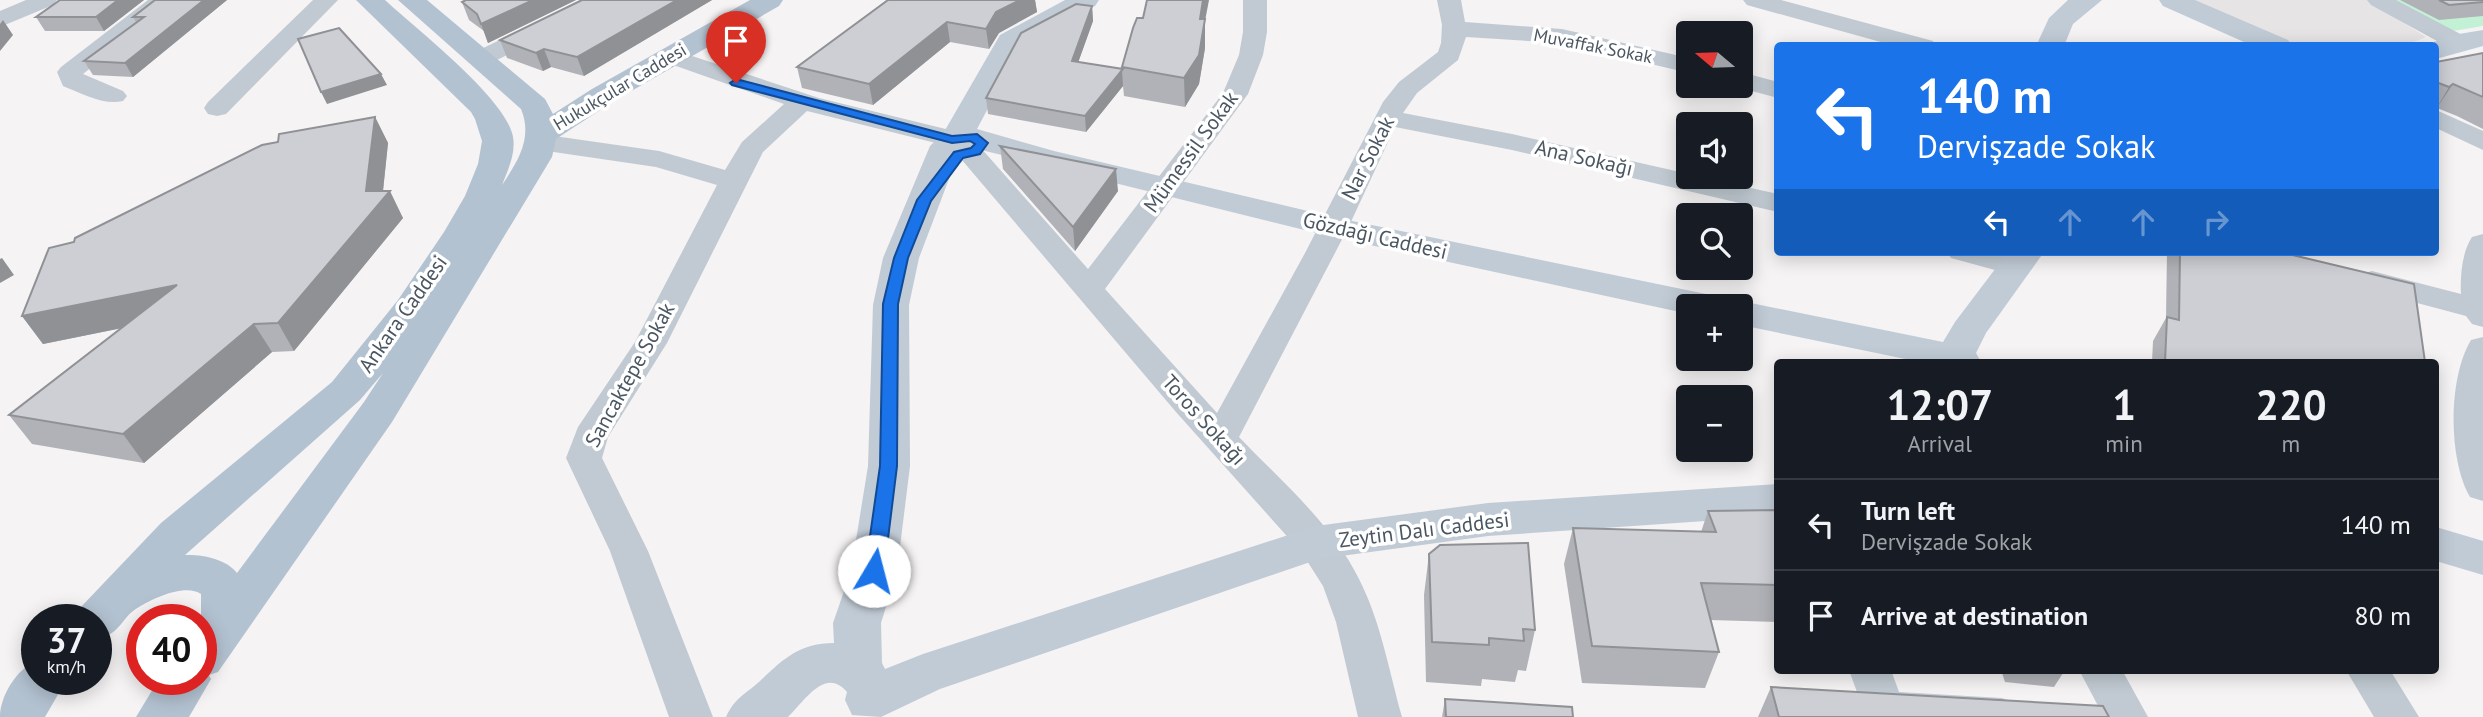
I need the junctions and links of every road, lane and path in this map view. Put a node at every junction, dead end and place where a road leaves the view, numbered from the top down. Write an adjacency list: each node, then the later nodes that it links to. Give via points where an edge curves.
1 (45, 0): 15 (street)
2 (163, 0): 26 (street, via 70,72 72,81)
3 (326, 0): 28 (street)
4 (369, 0): 55 (main road, Ankara Caddesi, via 483,107 499,141 489,179 414,305 371,364 346,391 177,535)
5 (411, 0): 22 (main road)
6 (600, 0): 22 (street)
7 (770, 0): 21 (main road, Hukukçular Caddesi)
8 (1086, 0): 32 (street, via 1010,41)
9 (1255, 0): 35 (street, Mümessil Sokak, via 1255,32 1243,77)
10 (1449, 0): 16 (street)
11 (1755, 0): 17 (street)
12 (2089, 0): 18 (street, via 2063,15)
13 (2172, 0): 19 (street)
14 (2379, 0): 20 (street)
15 (0, 20)
16 (1455, 29): 23 (street, Muvaffak Sokak, via 1562,36); 29 (street, Nar Sokak, via 1450,55 1402,93)
17 (1909, 42)
18 (2051, 42)
19 (2269, 42)
20 (2459, 43)
21 (671, 56): 27 (street, via 736,83); 31 (main road, Hukukçular Caddesi)
22 (480, 59): 31 (main road, via 534,105 542,118)
23 (1676, 63)
24 (1754, 84): 25 (street)
25 (1774, 89)
26 (114, 96)
27 (801, 102): 32 (street); 34 (street, via 752,148)
28 (217, 108)
29 (1388, 118): 36 (street, Ana Sokağı); 37 (street, Nar Sokak)
30 (2439, 120): 33 (street)
31 (541, 138): 34 (street, via 659,159); 58 (main road, Ankara Caddesi, via 536,157 378,412)
32 (965, 141): 35 (street, Gözdağı Caddesi); 42 (street, Toros Sokağı); 62 (street, via 924,200 901,258 891,304 889,466 874,571)
33 (2483, 142)
34 (733, 181): 67 (street, Sancaktepe Sokak, via 651,343 591,436 584,458 629,551)
35 (1168, 187): 37 (street, Gözdağı Caddesi); 42 (street, Mümessil Sokak)
36 (1774, 202)
37 (1333, 227): 43 (street, Gözdağı Caddesi); 49 (street, Nar Sokak)
38 (2483, 243): 44 (street, via 2474,285)
39 (1996, 256): 40 (street)
40 (2022, 259): 48 (street, via 1968,331)
41 (2341, 274): 44 (street)
42 (1090, 288): 49 (street, Toros Sokağı)
43 (1676, 300)
44 (2482, 312)
45 (1753, 316): 47 (street)
46 (2483, 348): 50 (street, via 2470,399)
47 (1949, 359)
48 (1959, 359)
49 (1220, 439): 52 (street, Toros Sokağı)
50 (2483, 488)
51 (1774, 500): 52 (street, Zeytin Dalı Caddesi, via 1449,524)
52 (1317, 543): 62 (street, Zeytin Dalı Caddesi, via 923,674); 68 (street, Toros Sokağı, via 1341,582 1356,622)
53 (2439, 545): 54 (street)
54 (2483, 558)
55 (112, 604)
56 (112, 608): 57 (main road, via 156,576 181,571 208,575 221,586 226,607)
57 (217, 628)
58 (217, 635)
59 (1871, 674): 69 (street, via 1884,709)
60 (2102, 674): 70 (street)
61 (2370, 674): 71 (street)
62 (826, 686)
63 (32, 695): 65 (main road)
64 (176, 695): 66 (main road)
65 (18, 717)
66 (161, 717)
67 (691, 717)
68 (1380, 717)
69 (2002, 717)
70 (2126, 717)
71 (2397, 717)

